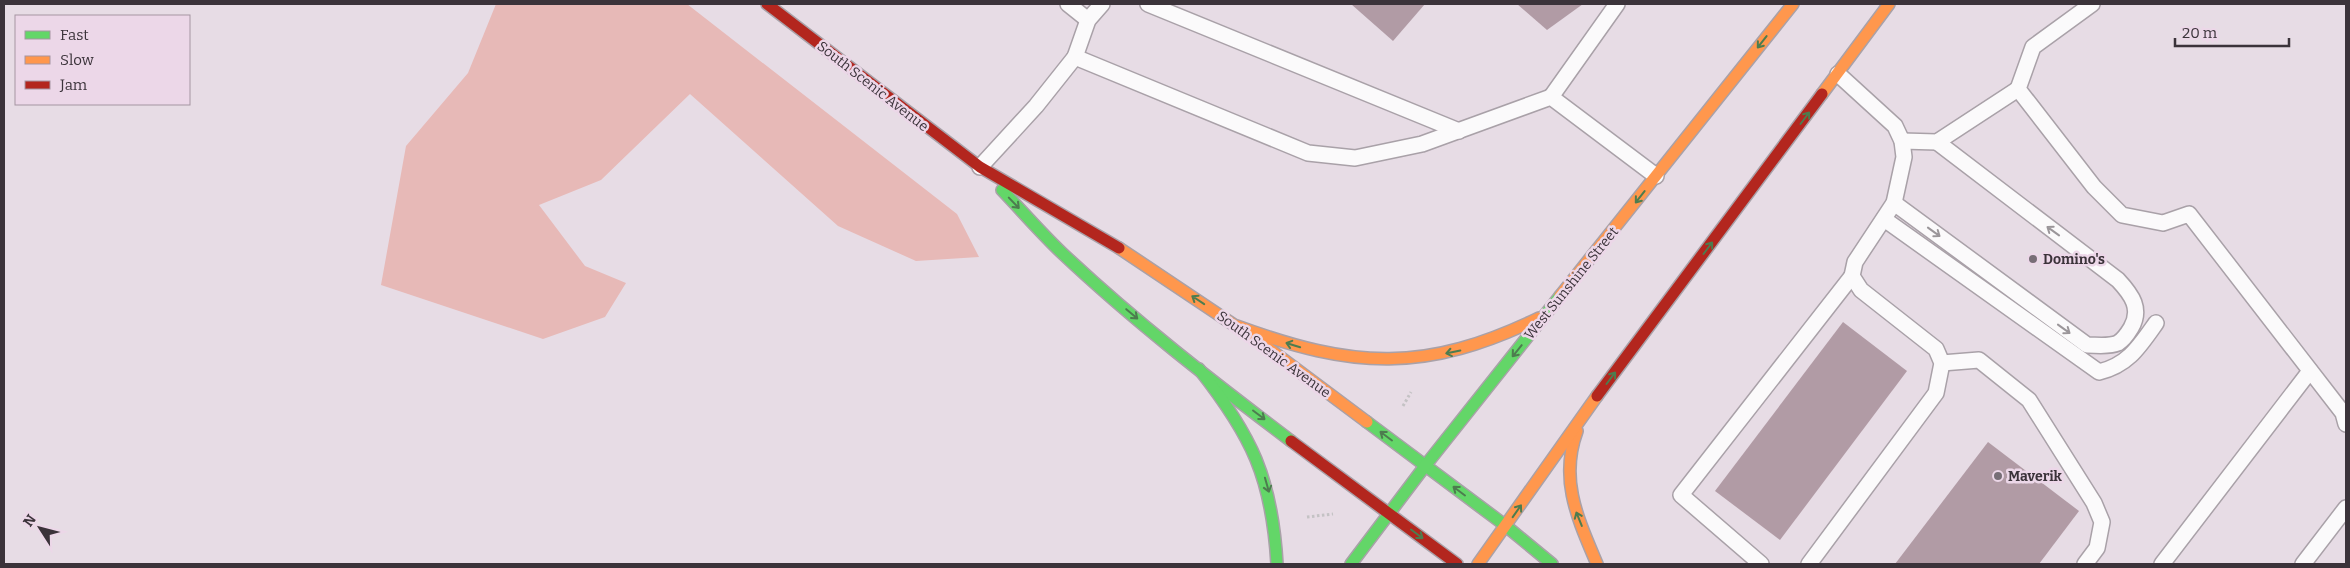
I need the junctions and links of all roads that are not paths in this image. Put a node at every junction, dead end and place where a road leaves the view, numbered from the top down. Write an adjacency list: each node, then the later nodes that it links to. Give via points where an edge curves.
1 (767, 4): 17 (main road, South Scenic Avenue)
2 (1068, 4): 9 (lane)
3 (1102, 4): 9 (lane)
4 (1148, 4): 14 (lane)
5 (1617, 4): 13 (lane)
6 (1792, 4): 18 (main road, West Sunshine Street, one-way to 18)
7 (1889, 4): 11 (main road)
8 (2092, 4): 12 (lane, via 2033,47)
9 (1088, 20): 10 (lane)
10 (1075, 57): 14 (lane, via 1308,153 1355,158 1422,144); 17 (lane)
11 (1838, 74): 15 (lane, via 1895,126); 28 (main road, one-way to 11)
12 (2018, 89): 16 (lane); 27 (lane, via 2094,187 2122,215 2162,223 2190,214)
13 (1550, 97): 14 (lane); 18 (lane)
14 (1459, 131)
15 (1902, 141): 16 (lane); 19 (lane, via 1904,157)
16 (1937, 142): 19 (lane, one-way to 16, via 2087,345 2119,342 2128,333 2136,307 2118,280)
17 (980, 168): 24 (main road, South Scenic Avenue, one-way to 17, via 1141,261); 26 (main road, South Scenic Avenue, one-way to 26, via 1062,253)
18 (1656, 176): 22 (main road, West Sunshine Street, one-way to 22)
19 (1894, 203): 20 (lane)
20 (1884, 219): 21 (lane, via 1855,262); 23 (lane, via 2098,372 2114,368 2135,352)
21 (1852, 276): 25 (lane, via 1861,290 1936,349); 40 (lane, via 1680,494)
22 (1547, 314): 24 (main road, one-way to 24, via 1488,341 1416,358 1353,358 1321,353); 30 (main road, West Sunshine Street, one-way to 30)
23 (2156, 323)
24 (1237, 326): 30 (main road, South Scenic Avenue, one-way to 24)
25 (1942, 363): 41 (lane, via 1936,393); 42 (lane, via 1979,360 2029,400 2094,503 2102,522 2097,548)
26 (1199, 368): 32 (main road, South Scenic Avenue, one-way to 32); 34 (main road, one-way to 34, via 1236,416 1256,452 1275,518)
27 (2310, 371): 29 (lane, via 2343,413); 43 (lane)
28 (1591, 404): 33 (main road, one-way to 28); 39 (main road, one-way to 28, via 1575,509 1570,484 1570,459 1575,435)
29 (2346, 424)
30 (1425, 466): 32 (main road, West Sunshine Street); 33 (main road, South Scenic Avenue, one-way to 30)
31 (2346, 508): 44 (lane)
32 (1389, 513): 35 (main road, West Sunshine Street); 36 (main road, South Scenic Avenue, one-way to 36)
33 (1506, 526): 37 (main road); 38 (main road, South Scenic Avenue)
34 (1277, 564)
35 (1351, 564)
36 (1458, 564)
37 (1478, 564)
38 (1552, 564)
39 (1597, 564)
40 (1762, 564)
41 (1809, 564)
42 (2085, 564)
43 (2162, 564)
44 (2303, 564)

